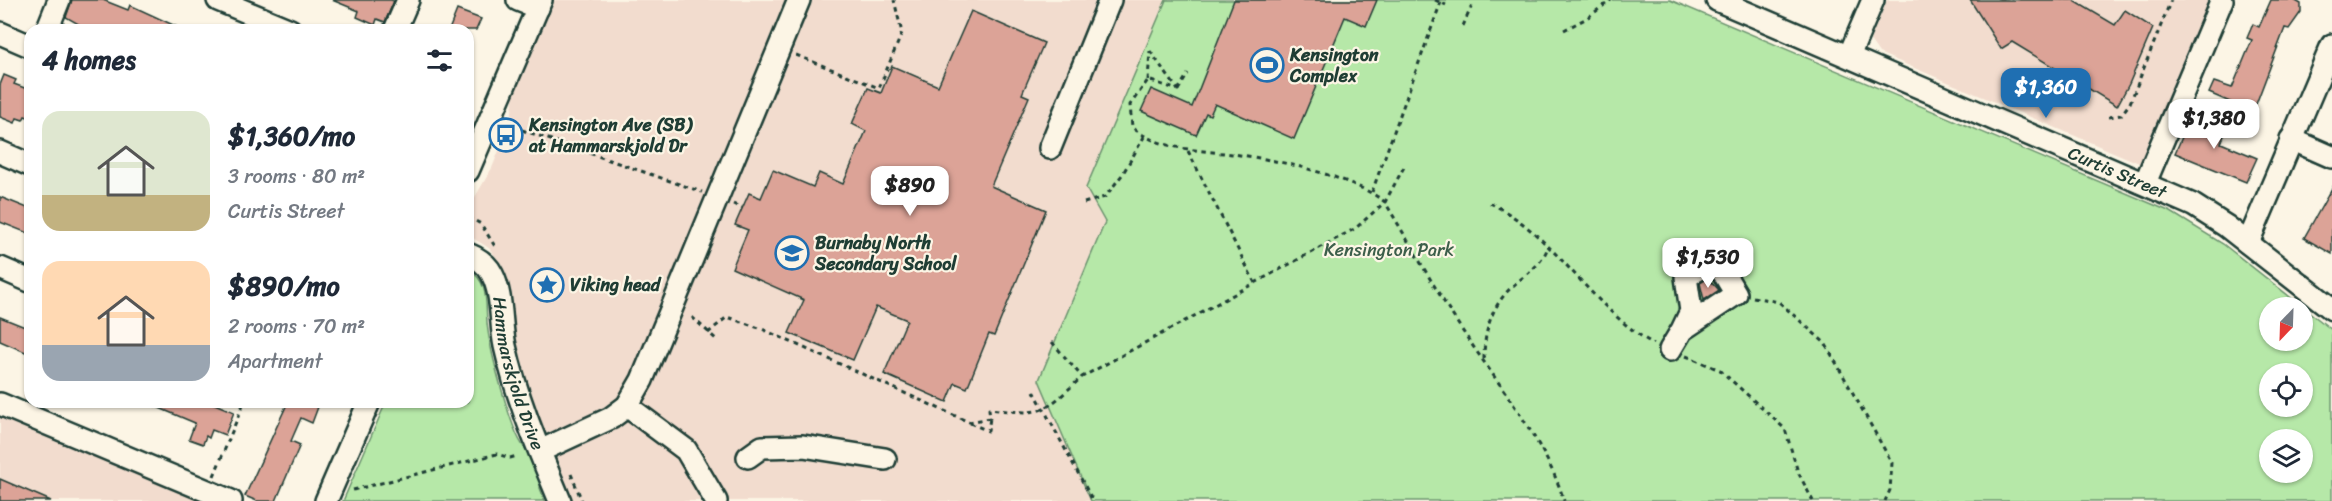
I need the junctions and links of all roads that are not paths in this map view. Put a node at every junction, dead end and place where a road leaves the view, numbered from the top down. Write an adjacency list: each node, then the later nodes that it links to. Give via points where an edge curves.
1 (60, 0): 11 (street)
2 (218, 0): 12 (street)
3 (408, 0): 13 (street)
4 (518, 0): 10 (street)
5 (800, 0): 33 (street, via 642,380)
6 (1110, 0): 19 (street)
7 (1873, 0): 17 (street)
8 (2222, 0): 24 (street)
9 (1729, 2): 17 (street, Curtis Street)
10 (540, 4): 22 (street)
11 (50, 24)
12 (276, 24)
13 (398, 24)
14 (0, 33): 15 (street)
15 (24, 43)
16 (2332, 45): 18 (street)
17 (1849, 56): 24 (street, Curtis Street)
18 (2292, 139): 21 (street); 25 (street)
19 (1050, 148)
20 (0, 152): 23 (street)
21 (2332, 156)
22 (474, 157)
23 (24, 162)
24 (2145, 183): 25 (street, Curtis Street, via 2193,205)
25 (2248, 243): 29 (street, Curtis Street)
26 (474, 257): 35 (street, Hammarskjold Drive, via 491,273 496,286 520,404)
27 (0, 268): 28 (street)
28 (24, 278)
29 (2332, 309)
30 (1682, 330): 31 (street)
31 (1670, 350)
32 (0, 404): 38 (street)
33 (627, 406): 35 (street, via 592,429); 41 (street, via 686,450)
34 (366, 408): 39 (street)
35 (540, 451): 40 (street, Hammarskjold Drive)
36 (748, 458): 37 (street, via 762,447 803,446)
37 (885, 459)
38 (231, 501)
39 (326, 501)
40 (561, 501)
41 (716, 501)

